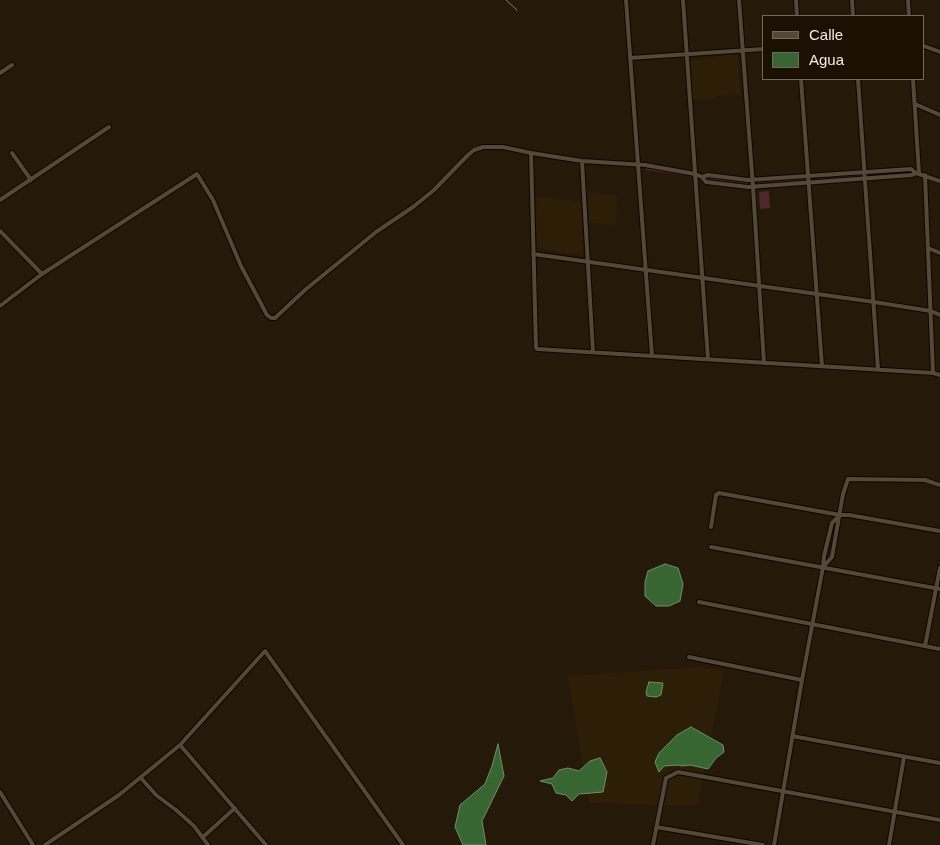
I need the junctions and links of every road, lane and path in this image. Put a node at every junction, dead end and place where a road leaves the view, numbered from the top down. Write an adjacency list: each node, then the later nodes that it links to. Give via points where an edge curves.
1 (626, 0): 15 (street)
2 (683, 0): 14 (street)
3 (739, 0): 12 (street)
4 (796, 0): 7 (street)
5 (852, 0): 8 (street)
6 (908, 0): 9 (street)
7 (797, 15)
8 (853, 15)
9 (909, 15)
10 (925, 46): 13 (street)
11 (762, 48): 12 (street)
12 (743, 50): 14 (street); 36 (street)
13 (940, 52)
14 (687, 54): 15 (street); 30 (street)
15 (630, 58): 27 (street)
16 (12, 65): 17 (street)
17 (0, 73)
18 (801, 80): 32 (street)
19 (858, 80): 28 (street)
20 (913, 80): 21 (street)
21 (915, 104): 22 (street); 29 (street)
22 (940, 115)
23 (110, 127): 35 (street)
24 (531, 153): 26 (street); 44 (street); 47 (street, via 489,146 474,150 434,190 376,232 276,318 267,315 241,266 213,200 197,174)
25 (12, 154): 35 (street)
26 (582, 160): 27 (street); 45 (street)
27 (638, 164): 30 (street); 46 (street)
28 (865, 172): 29 (street, via 911,169); 32 (street); 34 (street)
29 (918, 173): 31 (street); 34 (street)
30 (695, 174): 33 (street); 48 (street)
31 (925, 174): 37 (street); 42 (street)
32 (809, 176): 36 (street); 38 (street)
33 (702, 178): 36 (street, via 708,175); 39 (street, via 706,182)
34 (865, 178): 38 (street); 51 (street)
35 (31, 180): 40 (street)
36 (753, 180): 39 (street)
37 (940, 181)
38 (809, 183): 39 (street); 50 (street)
39 (754, 187): 49 (street)
40 (0, 200)
41 (0, 232): 47 (street)
42 (928, 248): 43 (street); 53 (street)
43 (940, 253)
44 (533, 254): 45 (street); 55 (street, via 536,347 540,350)
45 (588, 262): 46 (street); 55 (street)
46 (646, 270): 48 (street); 56 (street)
47 (42, 274): 52 (street)
48 (702, 278): 49 (street); 57 (street)
49 (759, 286): 50 (street); 58 (street)
50 (817, 294): 51 (street); 59 (street)
51 (874, 302): 53 (street); 60 (street)
52 (0, 306)
53 (931, 311): 54 (street); 61 (street)
54 (940, 315)
55 (593, 352): 56 (street)
56 (652, 356): 57 (street)
57 (708, 359): 58 (street)
58 (764, 363): 59 (street)
59 (822, 366): 60 (street)
60 (878, 369): 61 (street)
61 (933, 372): 62 (street)
62 (940, 375)
63 (940, 485): 64 (street, via 925,480 848,479)
64 (840, 516): 65 (street, via 719,493); 66 (street, via 868,517); 68 (street, via 832,557); 68 (street, via 832,523)
65 (711, 527)
66 (940, 531)
67 (711, 547): 68 (street)
68 (823, 567): 70 (street); 72 (street)
69 (940, 568): 70 (street)
70 (938, 589): 73 (street)
71 (699, 602): 72 (street)
72 (813, 624): 73 (street); 76 (street)
73 (925, 646): 74 (street)
74 (940, 649)
75 (688, 657): 76 (street)
76 (802, 680): 77 (street)
77 (792, 736): 79 (street); 82 (street)
78 (180, 745): 81 (street); 84 (street); 93 (street, via 265,651)
79 (904, 757): 80 (street); 85 (street)
80 (940, 763)
81 (141, 778): 88 (street); 90 (street)
82 (782, 791): 85 (street); 87 (street, via 678,772 666,778); 96 (street)
83 (0, 792): 89 (street)
84 (235, 808): 88 (street); 92 (street)
85 (894, 812): 86 (street); 97 (street)
86 (940, 820)
87 (656, 827): 94 (street); 95 (street)
88 (203, 837): 91 (street)
89 (33, 845)
90 (45, 845)
91 (208, 845)
92 (266, 845)
93 (403, 845)
94 (653, 845)
95 (763, 845)
96 (774, 845)
97 (889, 845)

